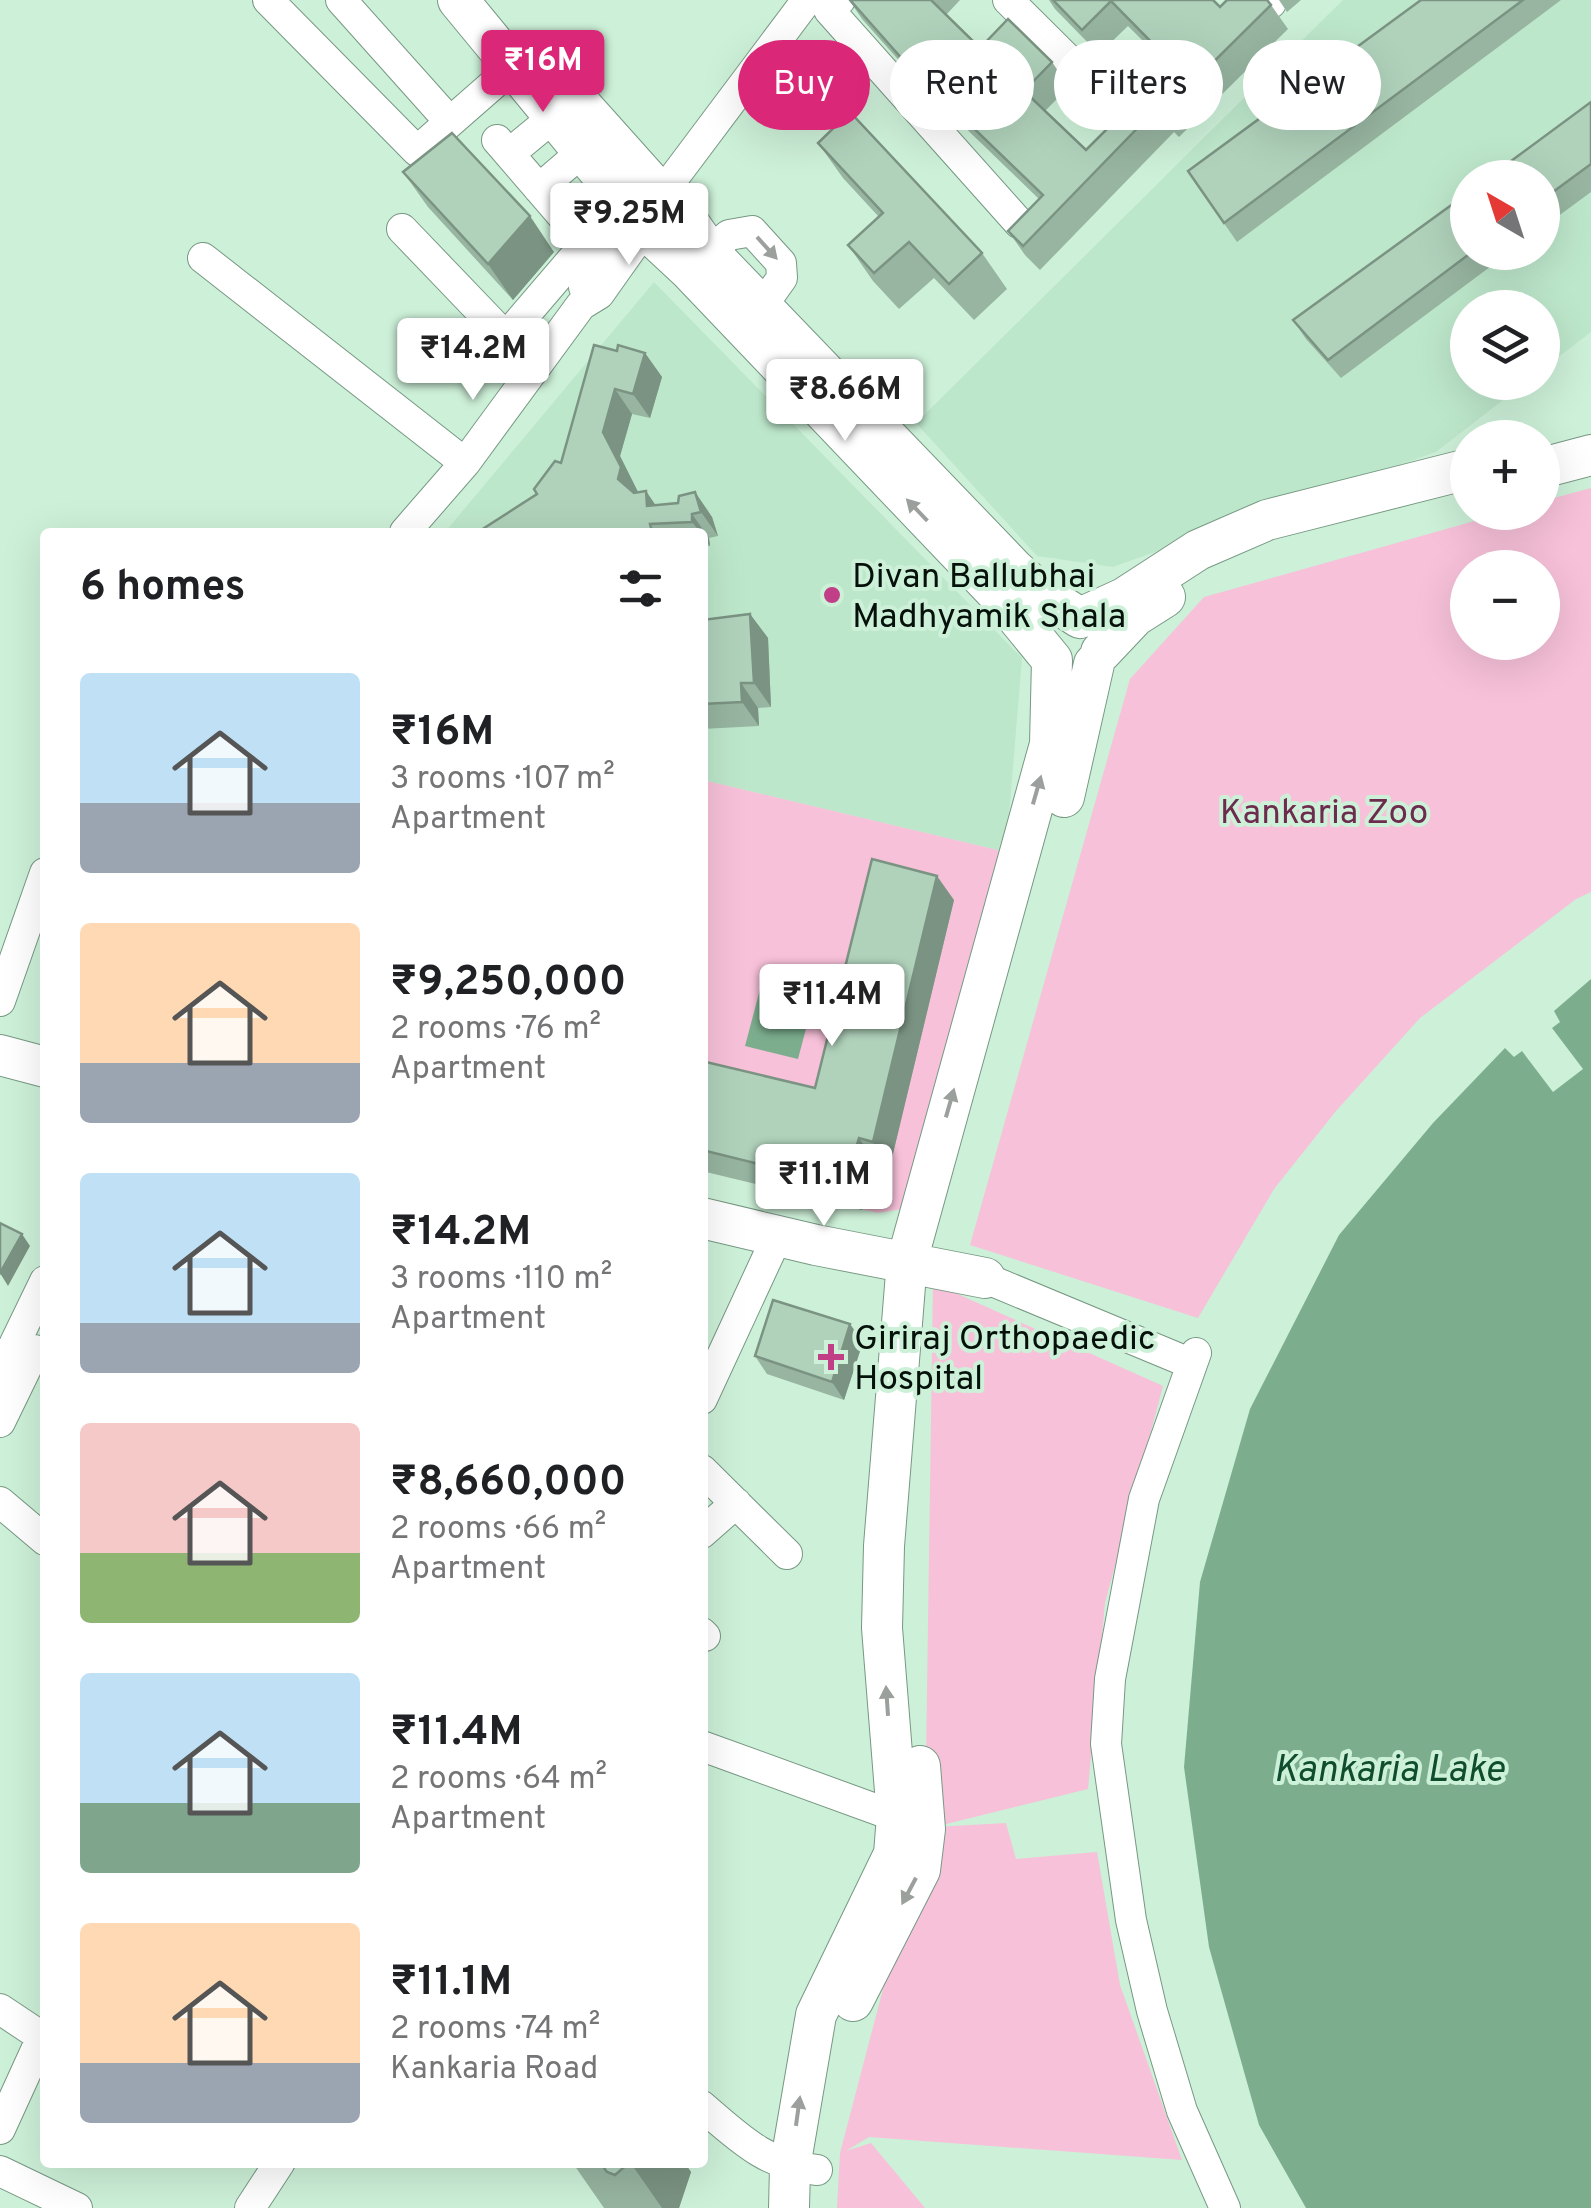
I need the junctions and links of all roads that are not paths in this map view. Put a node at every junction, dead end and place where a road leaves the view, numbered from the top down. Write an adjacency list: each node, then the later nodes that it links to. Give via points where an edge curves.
1 (268, 0): 10 (street, via 417,151)
2 (341, 0): 10 (street)
3 (458, 0): 8 (main road)
4 (492, 0): 14 (main road)
5 (807, 0): 14 (street)
6 (840, 0): 16 (street, via 829,10)
7 (1008, 0): 11 (street)
8 (513, 66): 9 (main road); 10 (street)
9 (555, 116): 12 (main road); 13 (street, via 503,147)
10 (450, 122)
11 (1143, 134)
12 (583, 150): 13 (street); 14 (main road)
13 (539, 189): 15 (street)
14 (643, 201): 15 (street); 20 (street, via 584,282 582,305); 30 (main road, one-way to 30, via 709,252 1040,593); 32 (main road, one-way to 14, via 998,594 690,271)
15 (567, 221): 19 (street, via 578,234 577,254)
16 (1019, 224)
17 (402, 228): 19 (street)
18 (203, 258): 25 (street)
19 (504, 334): 20 (street)
20 (538, 364): 25 (street)
21 (1591, 438): 22 (main road)
22 (1560, 446)
23 (1591, 455): 24 (main road)
24 (1560, 463)
25 (465, 464): 29 (street)
26 (1450, 476): 28 (main road)
27 (1450, 490): 28 (main road)
28 (1400, 495): 30 (main road, via 1267,520 1198,550); 31 (main road, via 1208,568 1135,616)
29 (409, 528)
30 (1080, 618): 31 (main road, via 1099,633); 32 (main road, via 1064,619 1050,632)
31 (1097, 658): 32 (main road, via 1086,670 1067,672); 42 (main road, via 1077,751)
32 (1052, 660): 42 (main road, one-way to 32, via 1050,744)
33 (40, 887): 34 (street)
34 (0, 1002)
35 (0, 1036): 36 (main road)
36 (40, 1047)
37 (0, 1054): 38 (main road)
38 (40, 1065)
39 (708, 1219): 42 (main road)
40 (708, 1237): 41 (main road)
41 (770, 1252): 42 (main road); 47 (street)
42 (920, 1272): 43 (main road); 56 (main road)
43 (985, 1278): 68 (street, via 1194,1359 1144,1499 1110,1678 1106,1744 1131,1920 1152,2011 1182,2111)
44 (40, 1291): 46 (street)
45 (40, 1339): 48 (street)
46 (0, 1374)
47 (708, 1386)
48 (0, 1422)
49 (708, 1476): 51 (street)
50 (0, 1502): 53 (street)
51 (736, 1503): 52 (street); 54 (street)
52 (708, 1528)
53 (40, 1536)
54 (787, 1554)
55 (708, 1748): 56 (street)
56 (911, 1822): 64 (main road, via 920,1870 843,2024)
57 (2, 2017): 58 (street)
58 (40, 2036)
59 (40, 2041): 61 (street)
60 (708, 2111): 64 (street)
61 (0, 2130)
62 (276, 2168): 66 (street)
63 (0, 2171): 65 (street)
64 (808, 2182): 67 (main road)
65 (76, 2208)
66 (250, 2208)
67 (788, 2208)
68 (1225, 2208)

